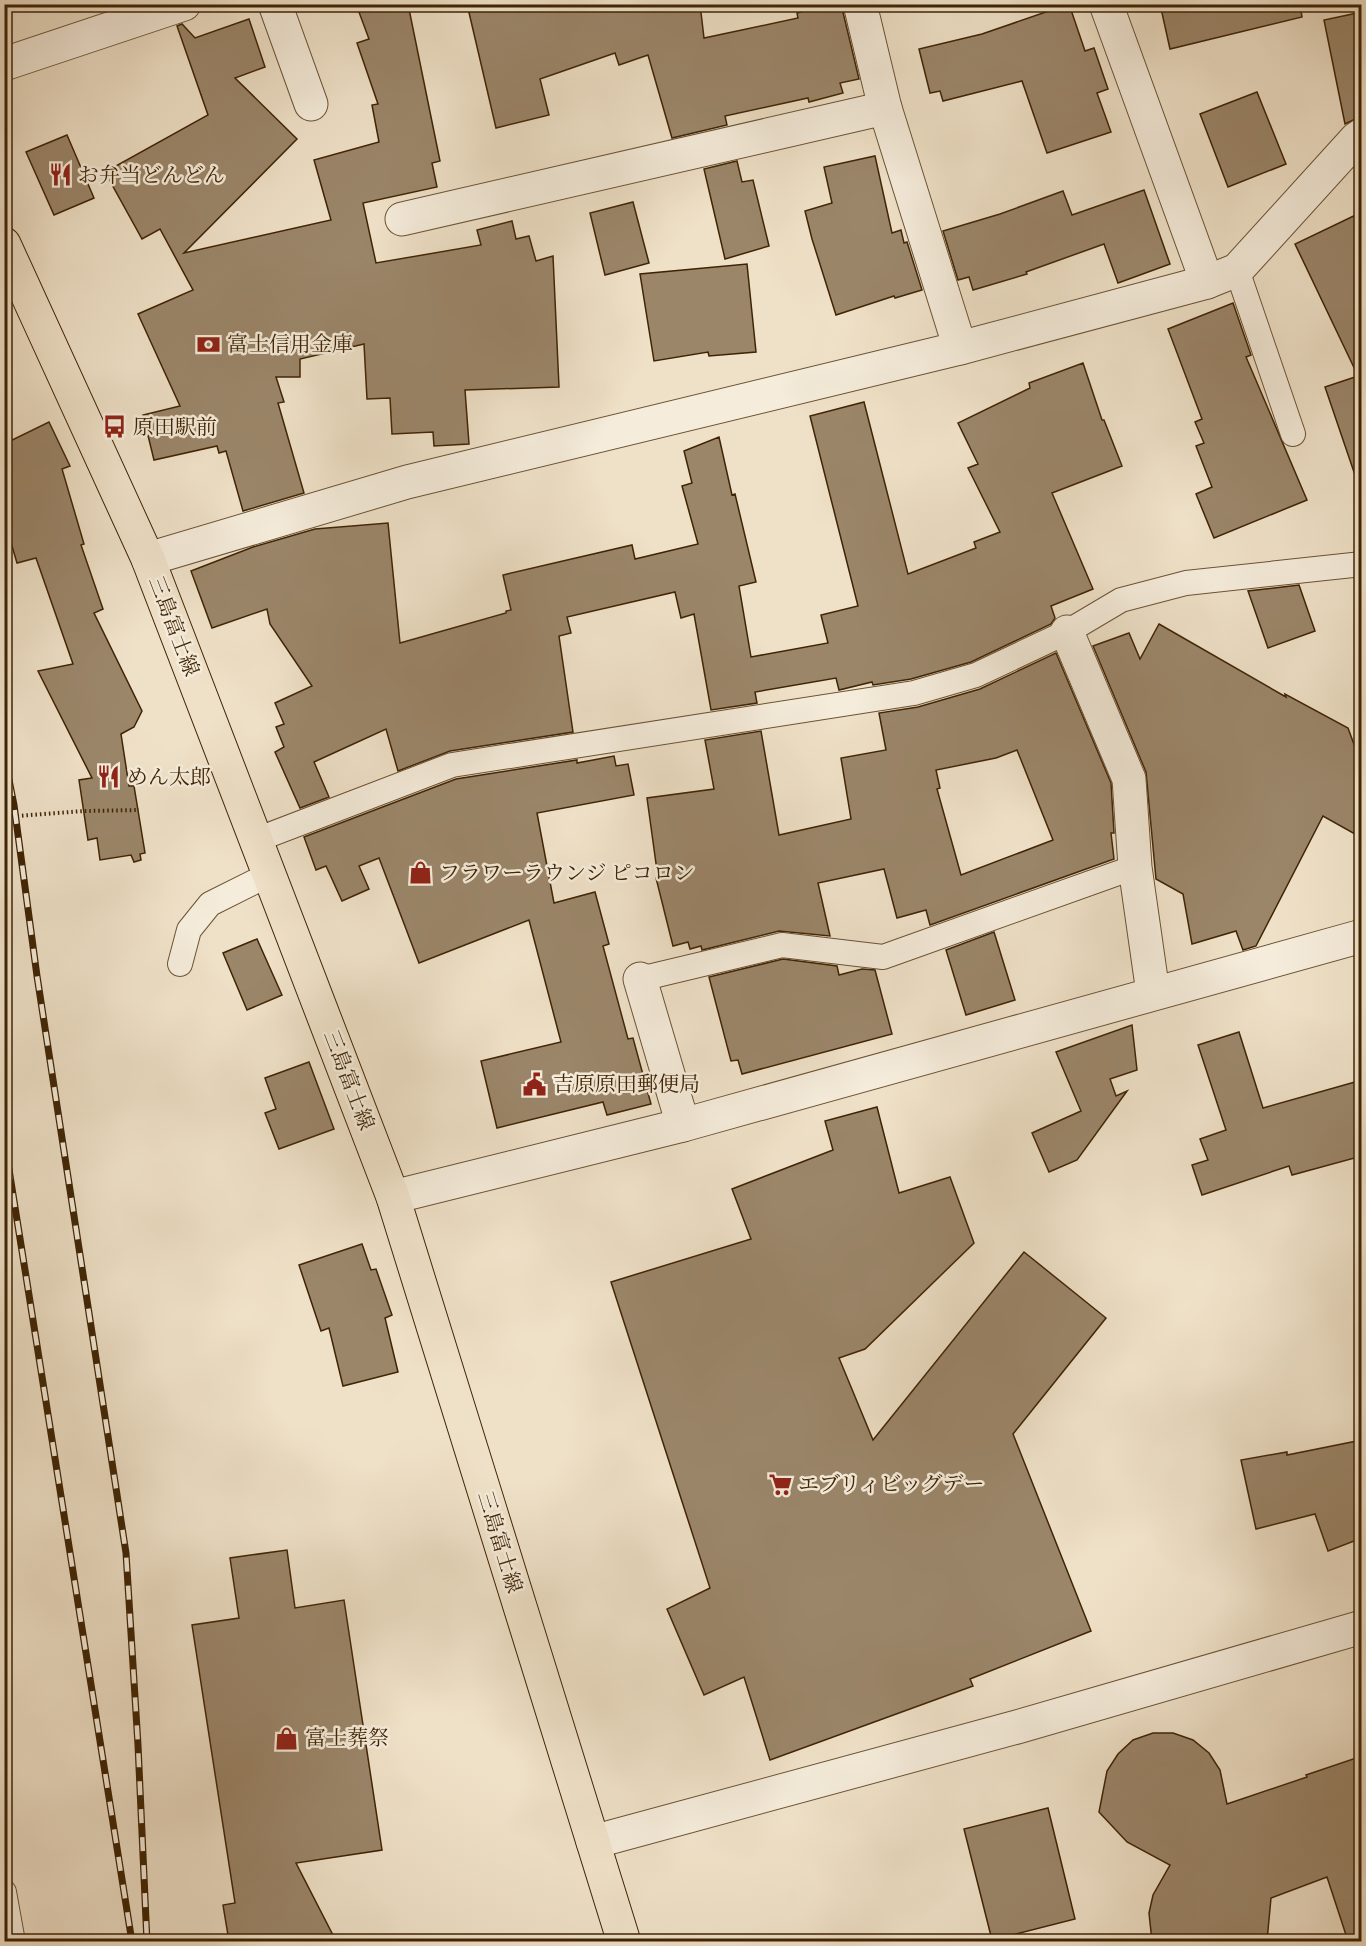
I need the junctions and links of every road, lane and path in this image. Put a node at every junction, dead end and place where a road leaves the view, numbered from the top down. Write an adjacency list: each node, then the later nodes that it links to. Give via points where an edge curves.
1 (184, 4): 5 (street)
2 (275, 4): 6 (street)
3 (860, 4): 7 (street)
4 (1106, 4): 12 (street)
5 (4, 64)
6 (311, 104)
7 (885, 108): 9 (street); 13 (street)
8 (1362, 135): 11 (street)
9 (402, 219)
10 (4, 244): 15 (main road, 三島富士線)
11 (1237, 270): 12 (street); 14 (lane)
12 (1208, 282): 13 (street)
13 (960, 348): 15 (street, via 407,482)
14 (1293, 434)
15 (148, 559): 20 (main road, 三島富士線)
16 (1362, 564): 17 (lane, via 1186,583 1121,600)
17 (1067, 632): 20 (lane, via 976,675 914,693 452,765); 21 (street, via 1129,779)
18 (139, 810): 19 (path)
19 (4, 817)
20 (256, 840): 22 (main road, 三島富士線)
21 (1135, 867): 25 (lane, via 883,957 782,945); 26 (street)
22 (270, 874): 24 (lane, via 210,904 189,930); 28 (main road, 三島富士線)
23 (1362, 936): 26 (street)
24 (180, 964)
25 (640, 979): 27 (street)
26 (1153, 993): 27 (street)
27 (683, 1125): 28 (street)
28 (393, 1197): 30 (main road, 三島富士線)
29 (1362, 1627): 30 (street, via 1017,1727)
30 (593, 1842): 33 (main road, 三島富士線)
31 (4, 1892): 32 (lane)
32 (13, 1941)
33 (624, 1941)

